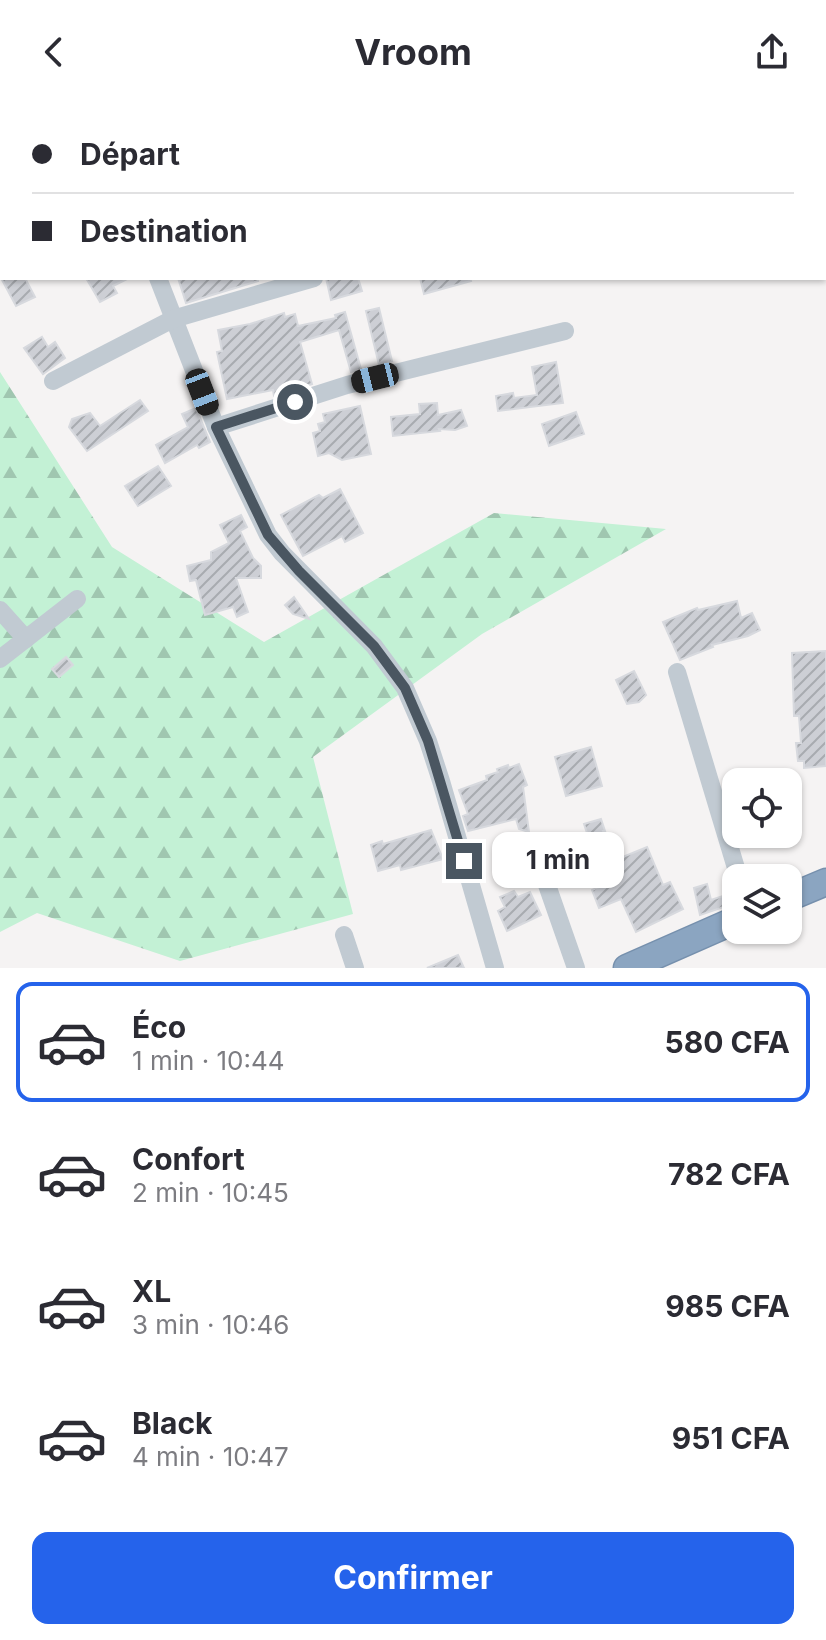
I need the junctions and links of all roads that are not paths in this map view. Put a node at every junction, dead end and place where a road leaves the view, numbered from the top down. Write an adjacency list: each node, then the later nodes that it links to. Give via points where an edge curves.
1 (159, 280): 3 (street)
2 (307, 280): 3 (street)
3 (173, 319): 5 (street); 6 (street)
4 (565, 331): 6 (street, via 347,385)
5 (53, 381)
6 (216, 427): 19 (street, via 268,535 374,646 405,688 441,781)
7 (77, 599): 9 (street)
8 (0, 610): 9 (street)
9 (26, 639): 10 (street)
10 (0, 659)
11 (677, 672): 13 (street)
12 (606, 845): 20 (street, via 548,874 547,885)
13 (735, 864)
14 (824, 888): 15 (highway)
15 (802, 894)
16 (722, 926): 21 (highway)
17 (344, 935): 18 (street)
18 (355, 968)
19 (495, 968)
20 (576, 968)
21 (627, 968)

